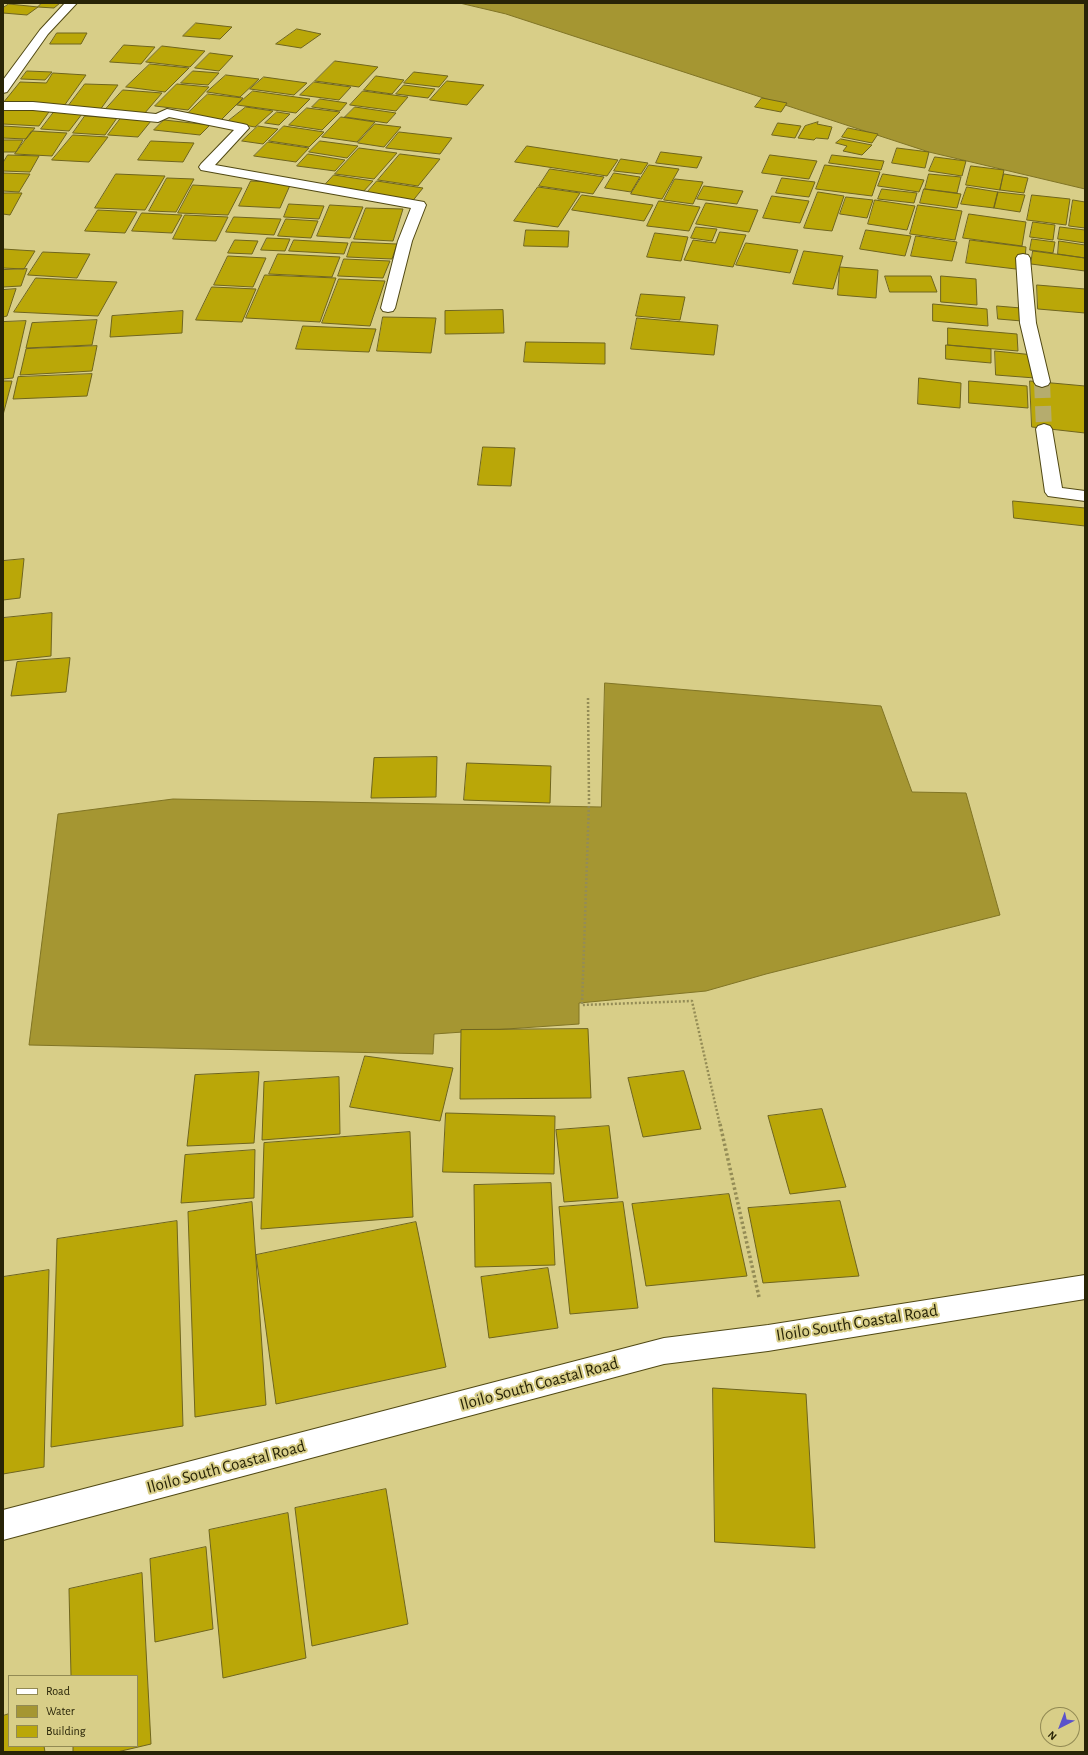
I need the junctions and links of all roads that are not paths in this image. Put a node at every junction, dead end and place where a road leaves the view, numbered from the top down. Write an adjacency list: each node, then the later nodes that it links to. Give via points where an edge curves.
1 (71, 3): 2 (street, via 44,32)
2 (3, 89)
3 (3, 106): 5 (street, via 33,106 158,118 167,113 244,128 206,167 419,205 405,241)
4 (1023, 258): 6 (street, via 1028,322)
5 (388, 308)
6 (1042, 382)
7 (1044, 429): 8 (street, via 1054,492)
8 (1085, 496)
9 (1085, 1287): 10 (street, Iloilo South Coastal Road, via 768,1338 664,1351)
10 (3, 1525)

